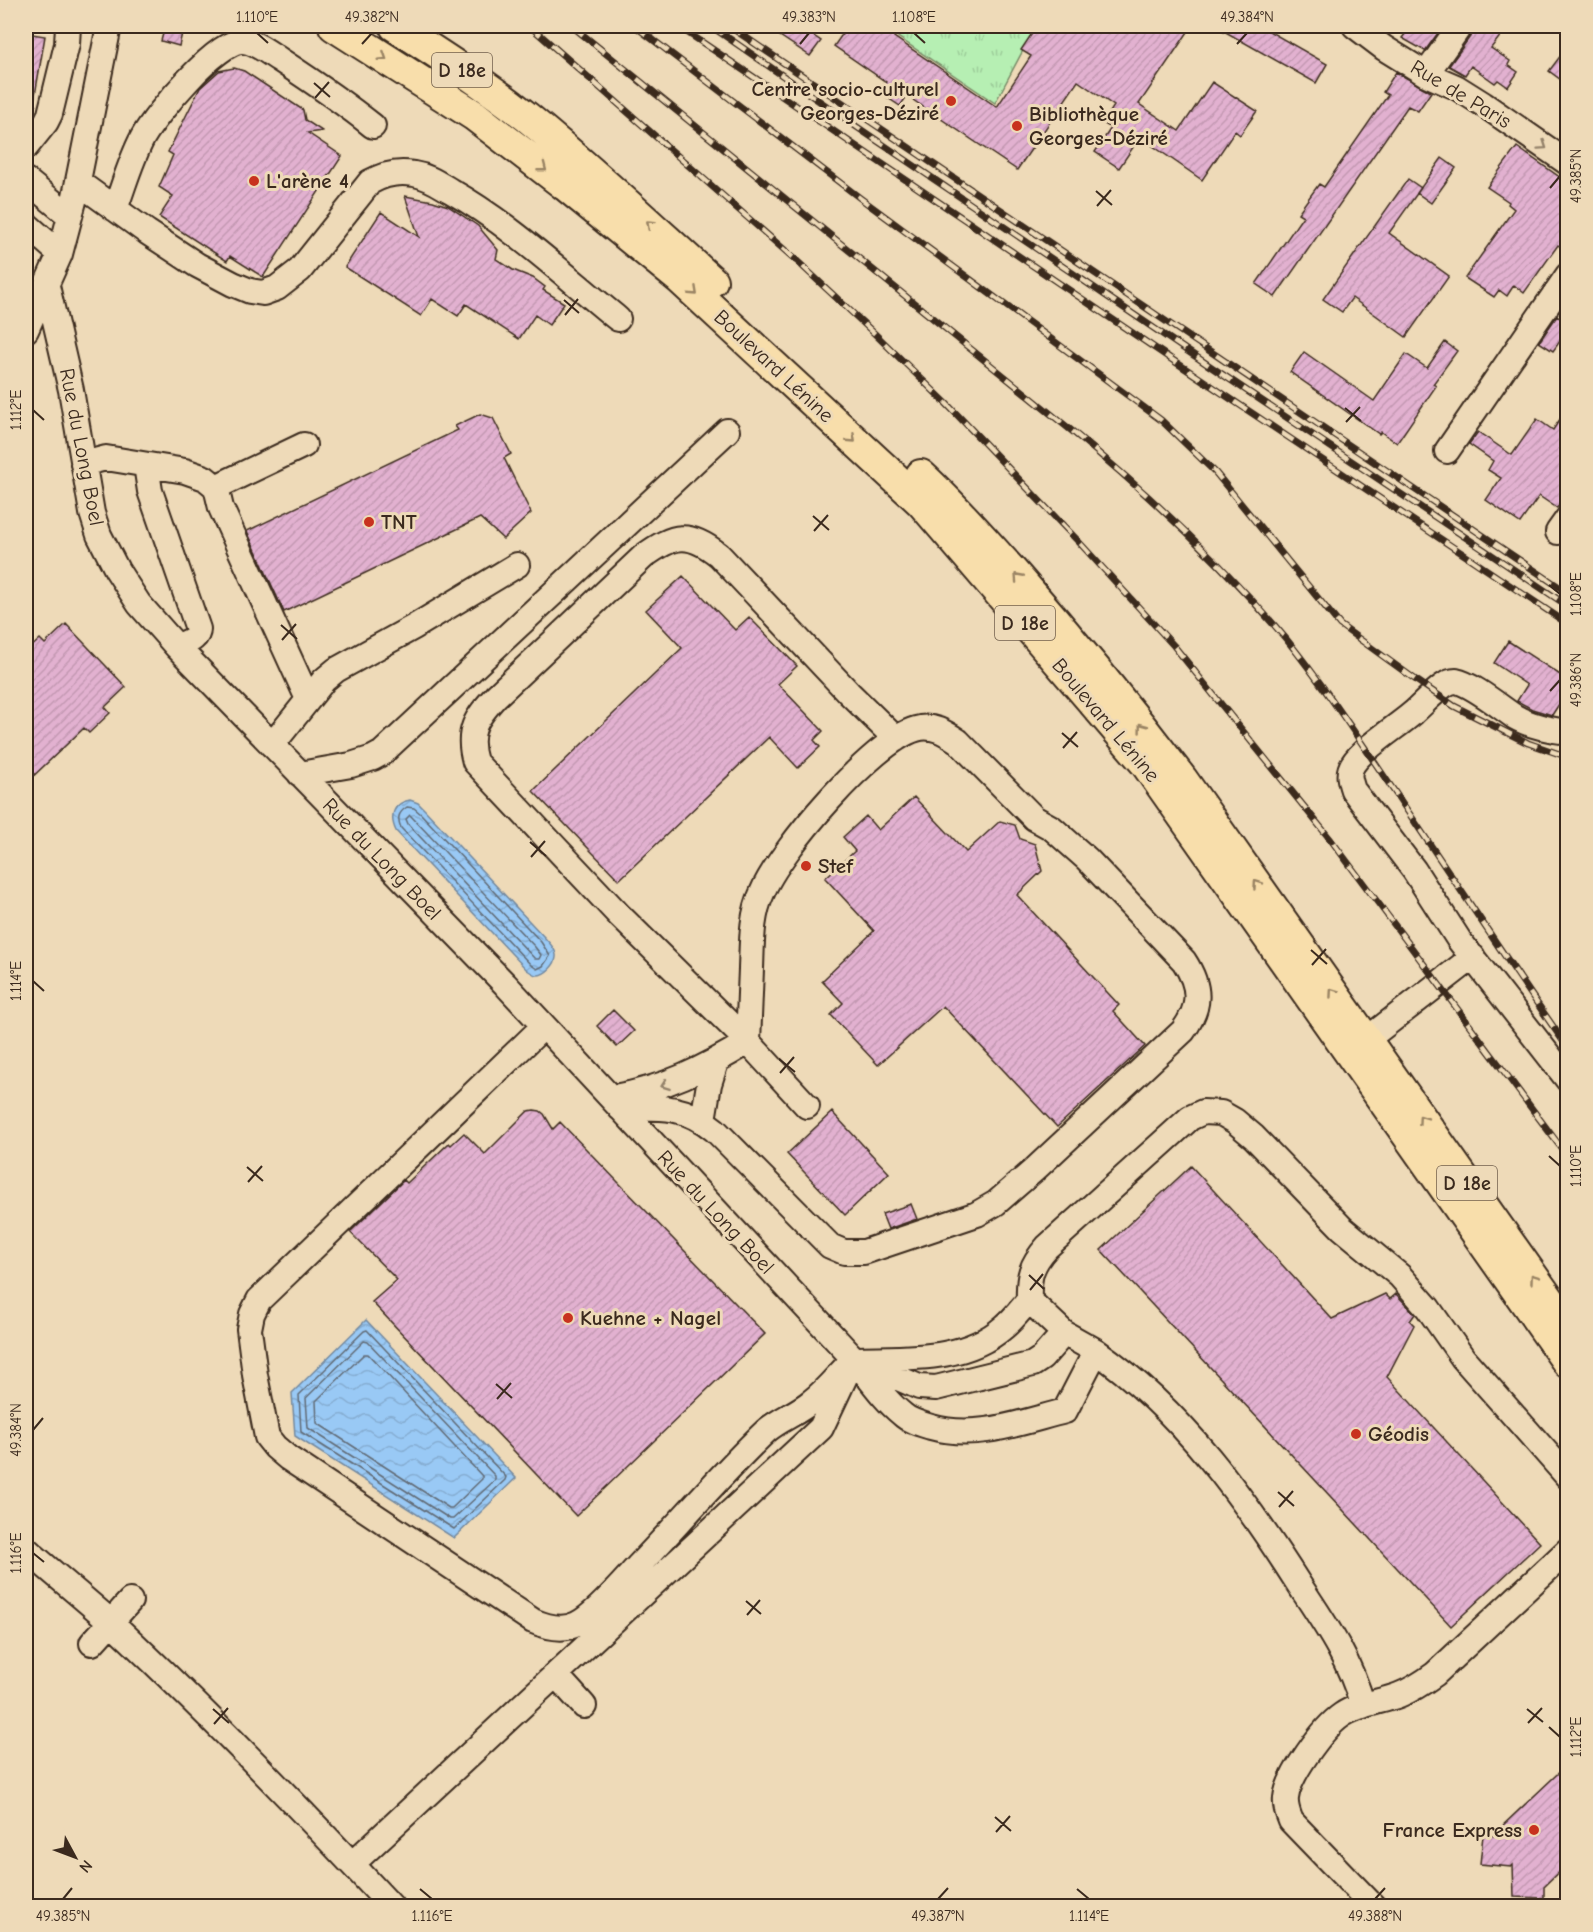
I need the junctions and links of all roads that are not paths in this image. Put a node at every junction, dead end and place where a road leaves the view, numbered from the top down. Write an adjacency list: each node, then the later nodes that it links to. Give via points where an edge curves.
1 (68, 26): 9 (street, via 50,114)
2 (109, 26): 12 (street)
3 (334, 26): 48 (main road, Boulevard Lénine / D 18e, one-way to 48, via 475,116 566,186 680,279 921,502 1146,764)
4 (395, 26): 36 (main road, D 18e, one-way to 4, via 1182,778 1122,700 949,503 579,161 483,83)
5 (1357, 26): 7 (street, Rue de Paris)
6 (1460, 26): 7 (street)
7 (1426, 74): 10 (street, Rue de Paris, one-way to 10, via 1456,87)
8 (373, 126): 13 (street, via 259,47 236,41 211,58 152,121)
9 (26, 147)
10 (1568, 163)
11 (26, 180): 14 (street)
12 (78, 182): 13 (street); 14 (street)
13 (115, 209): 19 (street, via 197,266 233,285 263,293 278,288 300,270 370,182 384,174 413,173 469,201)
14 (70, 216): 16 (street)
15 (26, 224): 16 (street)
16 (60, 254): 18 (street)
17 (1568, 275): 23 (street)
18 (47, 286): 20 (street); 24 (street, Rue du Long Boel)
19 (618, 319)
20 (26, 330)
21 (728, 431): 33 (street, via 382,753 351,765)
22 (304, 445): 26 (street)
23 (1447, 451)
24 (83, 464): 25 (street, via 106,459); 28 (street, Rue du Long Boel, via 99,535 139,604)
25 (146, 465): 26 (street, via 185,471); 28 (street, via 150,490 198,629 195,638)
26 (216, 487): 29 (street)
27 (517, 565): 29 (street, via 336,670)
28 (177, 647): 32 (street, Rue du Long Boel)
29 (308, 699): 32 (street)
30 (1568, 732): 34 (street, via 1517,718 1453,681 1359,756 1350,771 1353,790)
31 (896, 739): 37 (street, via 832,797 778,863 761,894 753,928); 37 (street, via 719,555 704,543 689,538 675,539 644,556 496,696 473,726 472,750 480,768 620,916); 42 (street, via 916,729 945,732 1034,818 1052,828 1087,859 1184,961 1197,991 1192,1019 996,1203 978,1214 864,1252 844,1252 830,1245)
32 (272, 745): 33 (street, Rue du Long Boel)
33 (300, 774): 35 (street, Rue du Long Boel)
34 (1473, 957): 36 (street); 39 (street)
35 (544, 1026): 40 (street, Rue du Long Boel); 47 (street, via 259,1300 249,1329 267,1437 275,1448 533,1621 561,1628 585,1619 768,1430 814,1400)
36 (1366, 1040): 44 (main road, D 18e, one-way to 36)
37 (748, 1042): 38 (street); 41 (street)
38 (716, 1062): 40 (street, one-way to 40); 42 (street)
39 (1568, 1080)
40 (615, 1103): 42 (street, via 675,1110); 47 (street, Rue du Long Boel)
41 (807, 1106)
42 (703, 1120)
43 (1029, 1300): 45 (street); 47 (street, via 993,1335 956,1352); 49 (street, via 1032,1269 1047,1247 1190,1118 1203,1112 1221,1113 1254,1137 1342,1228 1400,1276 1463,1358)
44 (1568, 1326)
45 (1064, 1333): 46 (street); 47 (street, via 1033,1364 936,1388 919,1388)
46 (1096, 1352): 47 (street, Rue du Long Boel, via 1065,1411 964,1433 903,1416); 57 (street, via 1153,1396 1214,1463 1268,1535 1342,1652)
47 (854, 1359): 55 (street, via 821,1428)
48 (1568, 1363)
49 (1568, 1477)
50 (26, 1549): 53 (street)
51 (1568, 1551): 57 (street, via 1422,1684)
52 (130, 1600): 53 (street)
53 (110, 1622): 54 (street); 58 (street)
54 (92, 1643)
55 (556, 1675): 56 (street); 58 (street)
56 (584, 1706)
57 (1363, 1706): 60 (street, via 1342,1715 1326,1730 1295,1770 1285,1800 1291,1821)
58 (352, 1864): 59 (street)
59 (391, 1906)
60 (1372, 1906)

